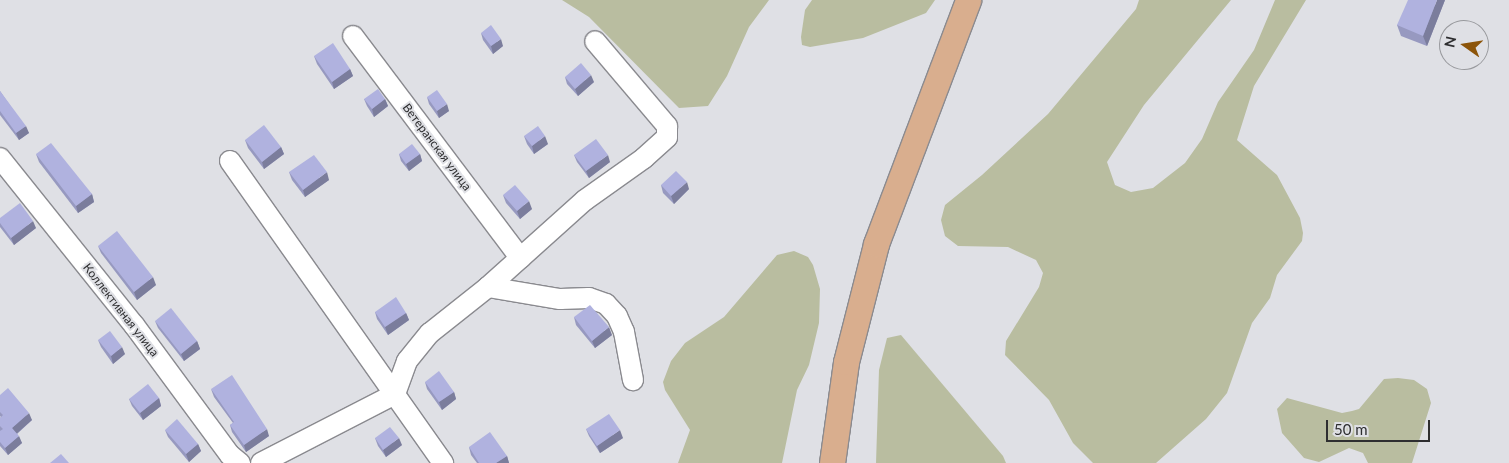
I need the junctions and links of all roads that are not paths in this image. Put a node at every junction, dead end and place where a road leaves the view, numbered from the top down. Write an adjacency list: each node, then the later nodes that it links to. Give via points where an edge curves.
1 (968, 0): 13 (main road, via 876,244 846,362)
2 (354, 36): 6 (street, Ветеранская улица)
3 (595, 41): 6 (street, via 667,126 667,137 644,158 585,200)
4 (0, 158): 10 (street, Коллективная улица, via 134,325)
5 (230, 160): 9 (street)
6 (520, 258): 7 (street)
7 (488, 287): 8 (street, via 560,299 589,298 606,304 617,316 624,332); 9 (street, via 430,333 407,361)
8 (633, 380)
9 (395, 394): 11 (street); 12 (street)
10 (230, 460)
11 (261, 463)
12 (443, 463)
13 (832, 463)

